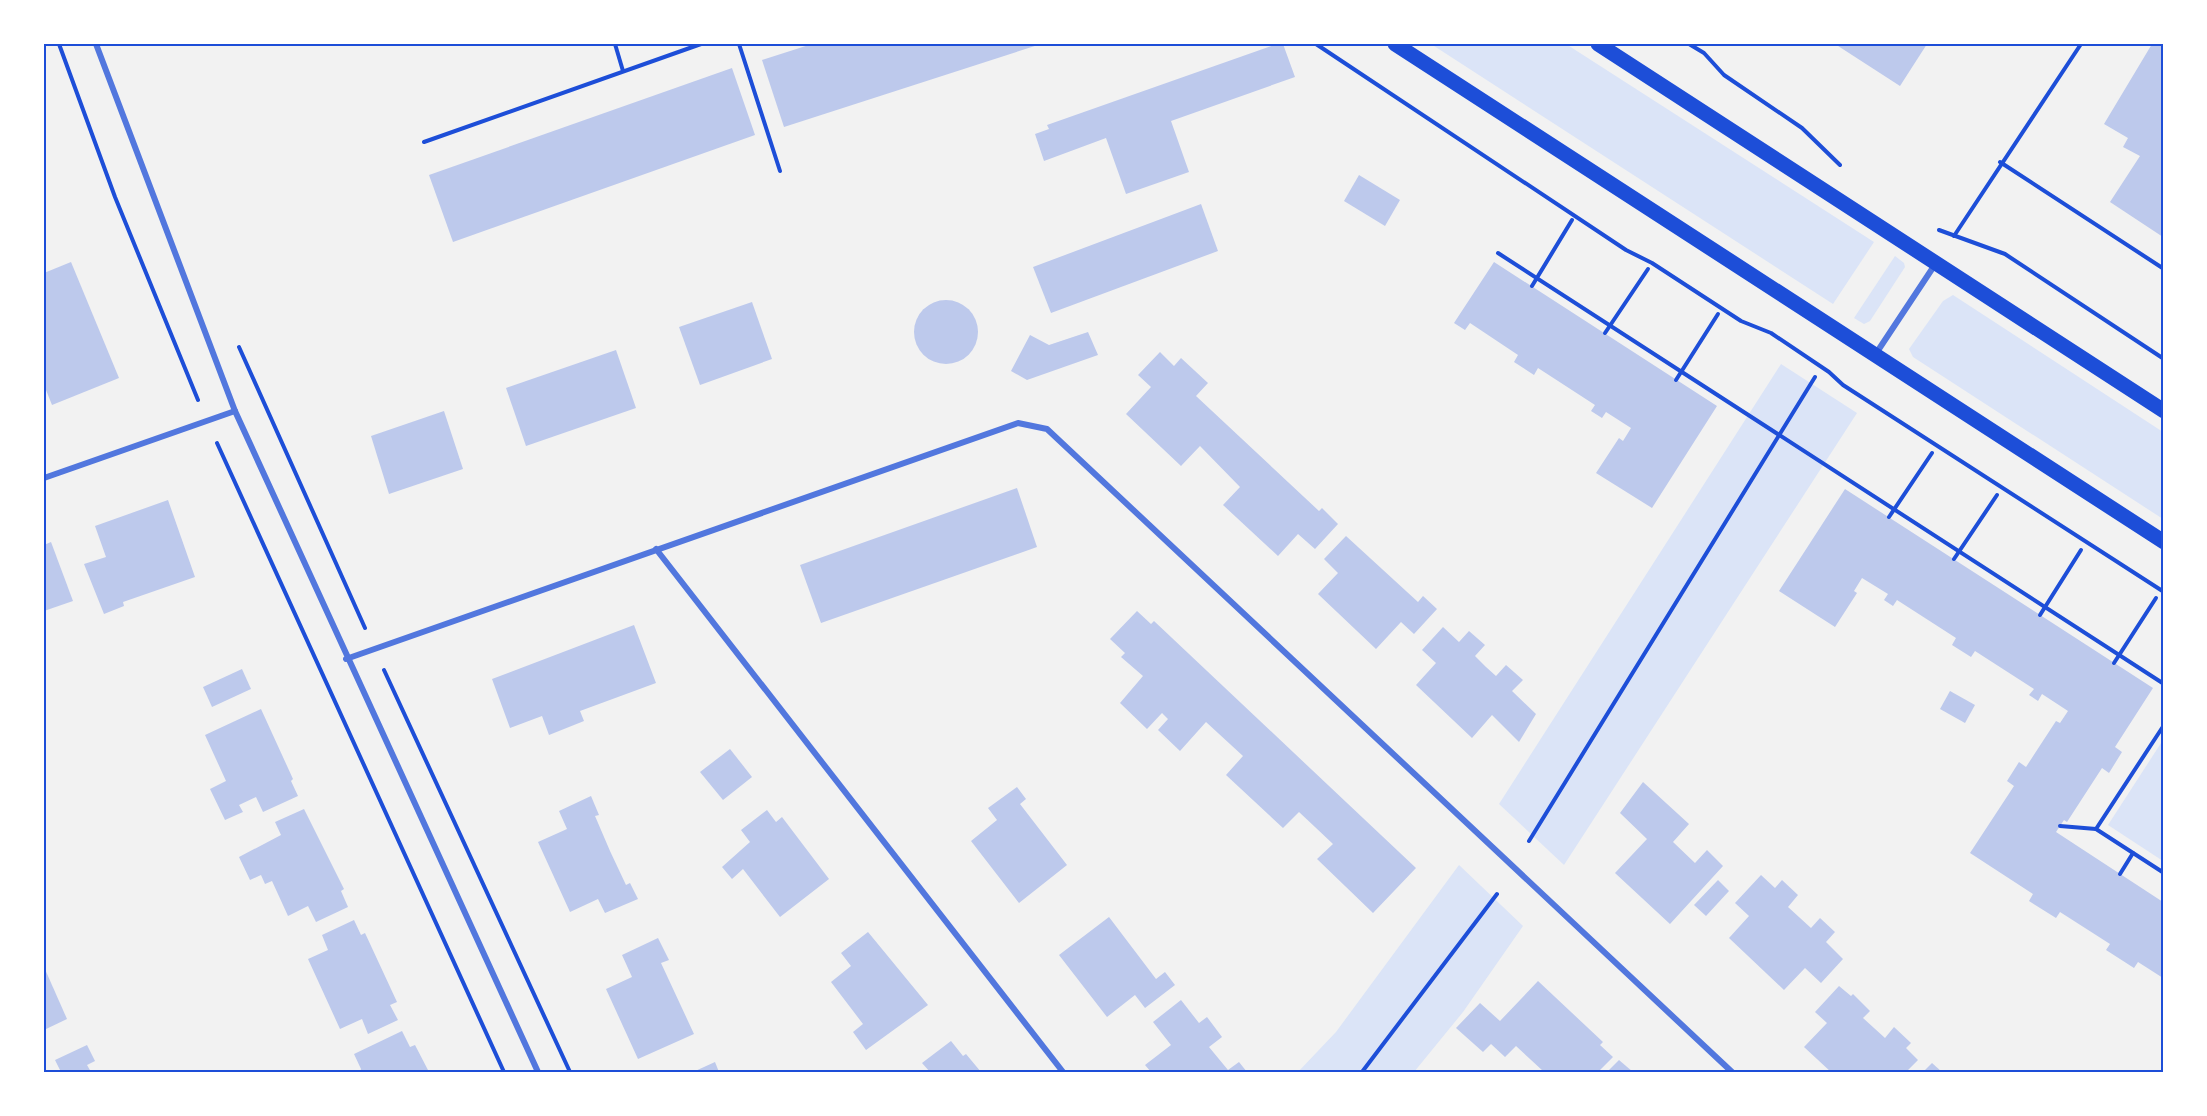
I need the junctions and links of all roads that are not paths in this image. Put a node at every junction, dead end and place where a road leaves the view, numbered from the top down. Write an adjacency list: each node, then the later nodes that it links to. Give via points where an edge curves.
1 (96, 44): 6 (street)
2 (1395, 44): 5 (main road)
3 (1598, 44): 4 (main road)
4 (1936, 263): 5 (street); 7 (main road)
5 (1875, 355): 9 (main road)
6 (235, 411): 8 (street); 11 (street)
7 (2163, 411)
8 (44, 478)
9 (2163, 542)
10 (656, 549): 11 (street); 13 (street); 14 (street, via 1018,423 1047,429)
11 (346, 660): 12 (street)
12 (538, 1072)
13 (1064, 1072)
14 (1732, 1072)

